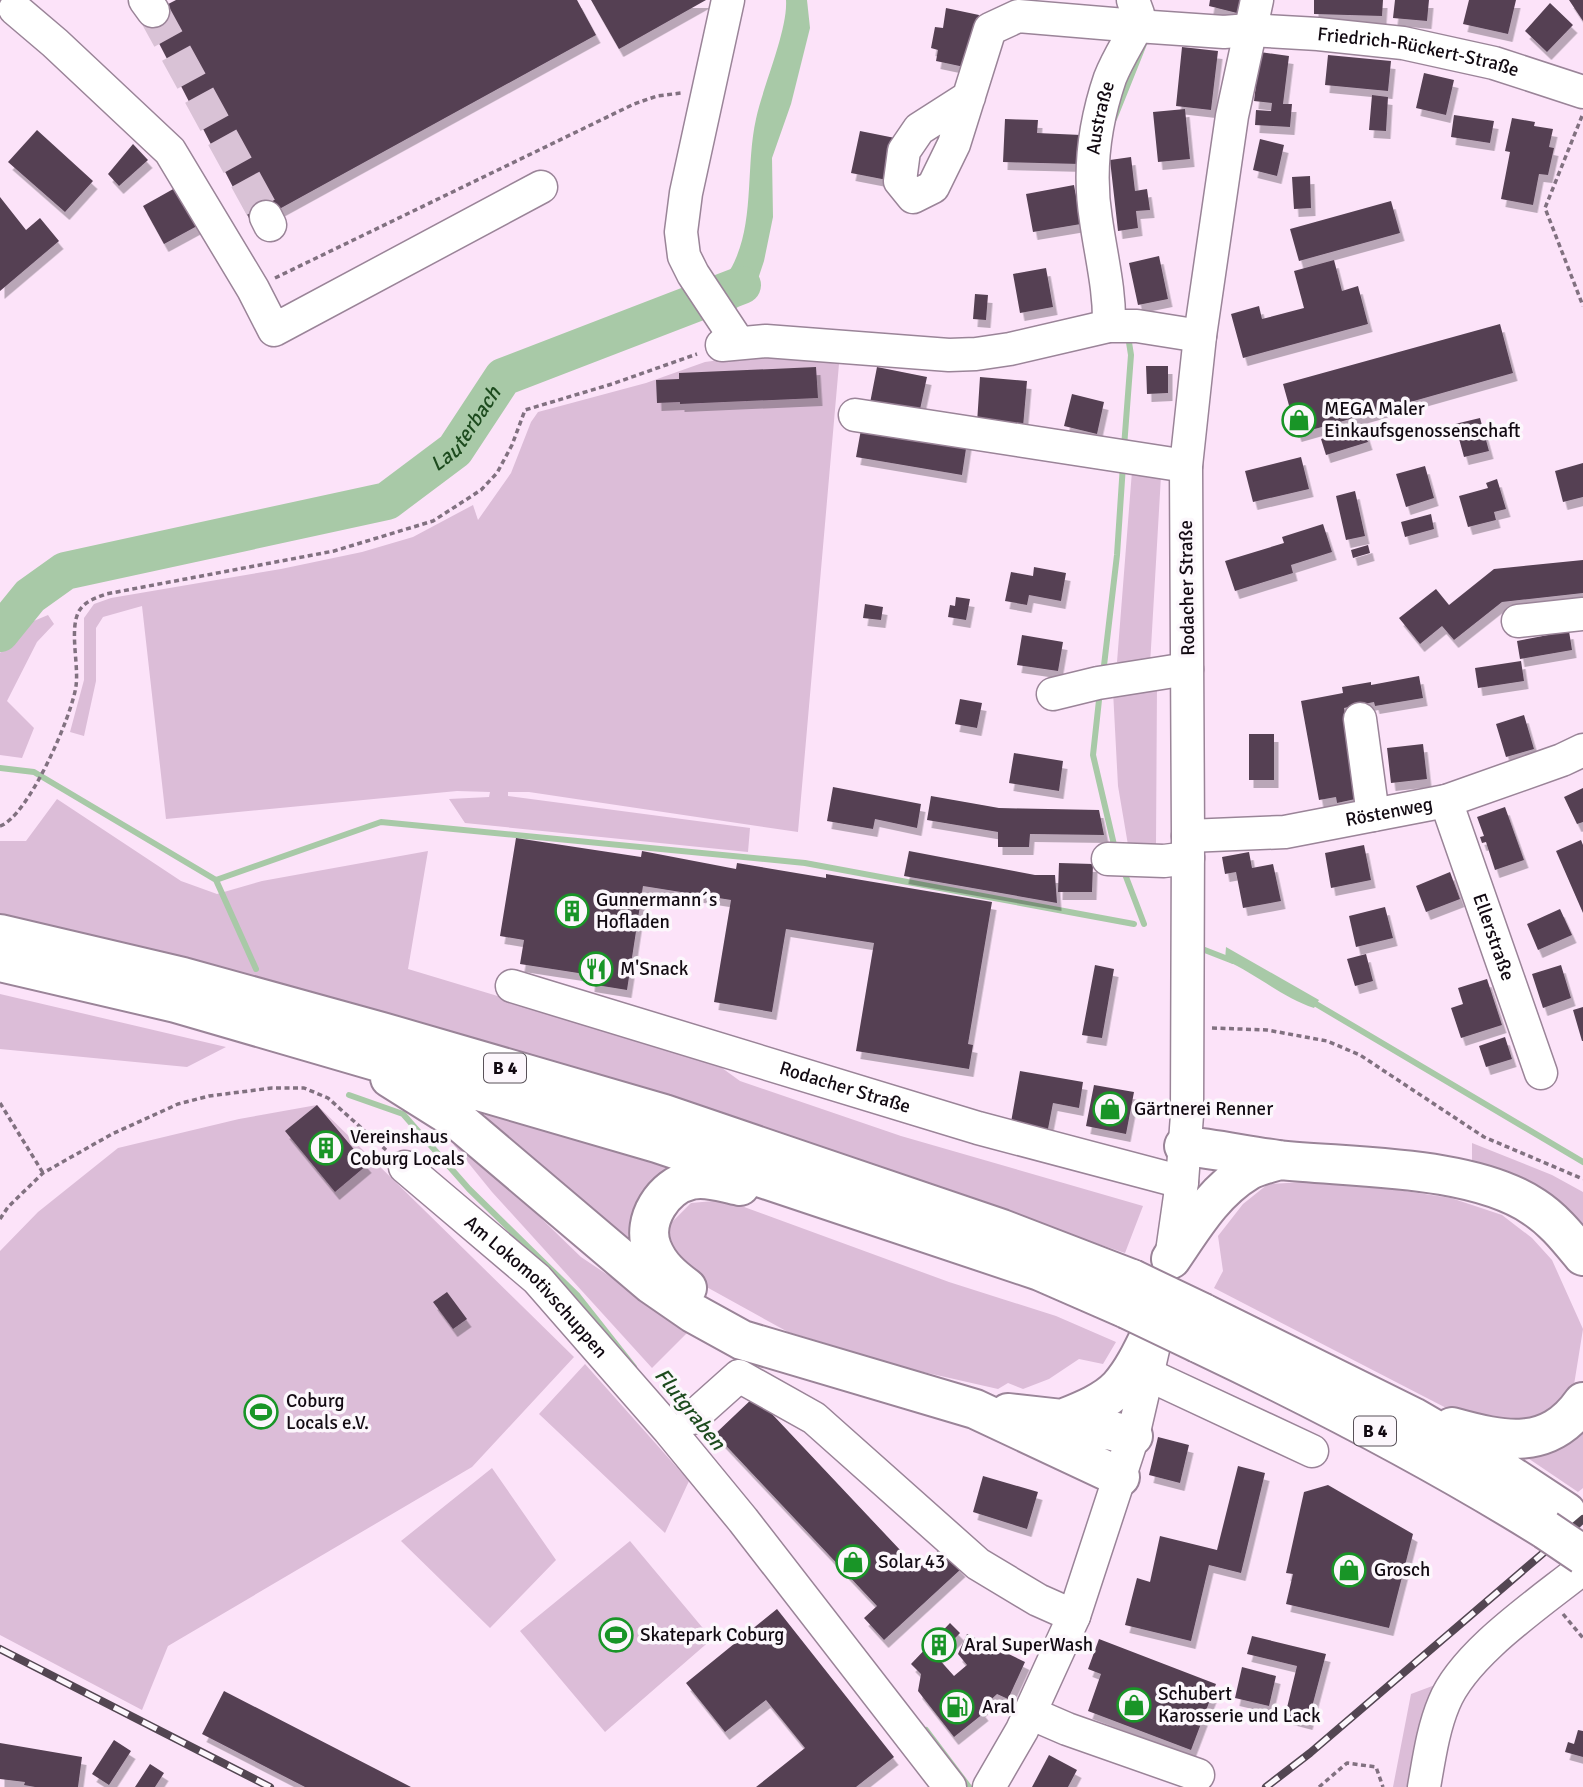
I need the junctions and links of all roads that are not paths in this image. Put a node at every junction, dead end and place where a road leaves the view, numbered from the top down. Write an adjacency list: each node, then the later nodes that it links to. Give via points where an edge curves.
1 (728, 0): 8 (street, via 681,232 684,256 728,336 976,355)
2 (12, 13): 7 (street, via 55,43 170,151 274,330)
3 (1253, 15): 4 (street, via 1233,33); 5 (street, Friedrich-Rückert-Straße, via 1318,34 1403,43 1494,63); 9 (street, Rodacher Straße, via 1232,116)
4 (1143, 20): 6 (street, via 1018,16 990,29); 8 (street, Austraße, via 1111,76 1095,131 1091,171 1110,305)
5 (1583, 92)
6 (969, 97)
7 (541, 187)
8 (1121, 326): 9 (street)
9 (1200, 336): 11 (street, Rodacher Straße)
10 (855, 415): 11 (street)
11 (1186, 466): 14 (street, Rodacher Straße)
12 (1583, 614): 13 (street)
13 (1518, 621)
14 (1187, 669): 15 (street); 20 (street, Rodacher Straße)
15 (1053, 694)
16 (1360, 719): 19 (street)
17 (1583, 750): 18 (street, Röstenweg)
18 (1446, 801): 19 (street, Röstenweg); 26 (street, Ellerstraße)
19 (1373, 816): 20 (street, Röstenweg)
20 (1188, 847): 21 (street, Röstenweg, via 1164,861); 28 (street, Rodacher Straße)
21 (1119, 859)
22 (0, 934): 33 (highway, B 4, via 183,977 664,1114 1002,1229)
23 (0, 962): 25 (highway, B 4, via 176,1003)
24 (512, 986): 28 (street, Rodacher Straße, via 978,1128)
25 (352, 1054): 30 (highway, B 4, via 657,1143); 35 (highway, via 460,1122 651,1284 742,1340)
26 (1541, 1073)
27 (1280, 1160): 28 (highway); 31 (highway, via 1460,1178 1507,1192 1554,1222); 32 (highway, via 1250,1170 1228,1185)
28 (1183, 1164): 32 (street, Rodacher Straße)
29 (405, 1167): 51 (street, Am Lokomotivschuppen, via 546,1289 743,1520)
30 (882, 1218): 33 (highway, B 4); 35 (highway, via 708,1179 672,1188 653,1214 651,1247 667,1273)
31 (1583, 1256)
32 (1171, 1259): 33 (street, Rodacher Straße)
33 (1140, 1301): 34 (highway, B 4, bridge); 36 (street, Rodacher Straße); 41 (highway, via 1130,1373 1118,1388 1086,1410)
34 (1201, 1328): 39 (highway, B 4); 45 (highway, B 4, via 1291,1387 1421,1455)
35 (800, 1357): 38 (highway)
36 (1149, 1375): 42 (street, Rodacher Straße); 43 (street)
37 (1583, 1402): 39 (highway, via 1558,1428 1521,1441)
38 (975, 1409): 41 (highway); 44 (highway)
39 (1413, 1417): 45 (highway, B 4, via 1487,1460)
40 (692, 1418): 48 (street, via 739,1377 814,1418 978,1564)
41 (1062, 1419): 42 (highway)
42 (1133, 1436): 44 (street, Rodacher Straße)
43 (1312, 1451)
44 (1120, 1477): 48 (street, Rodacher Straße)
45 (1565, 1521): 46 (highway, B 4, bridge)
46 (1583, 1555)
47 (1583, 1568): 53 (street, via 1468,1665 1444,1700)
48 (1074, 1616): 49 (street, Rodacher Straße)
49 (1030, 1713): 50 (street); 52 (street, Rodacher Straße)
50 (1198, 1774)
51 (950, 1787)
52 (989, 1787)
53 (1423, 1787)

